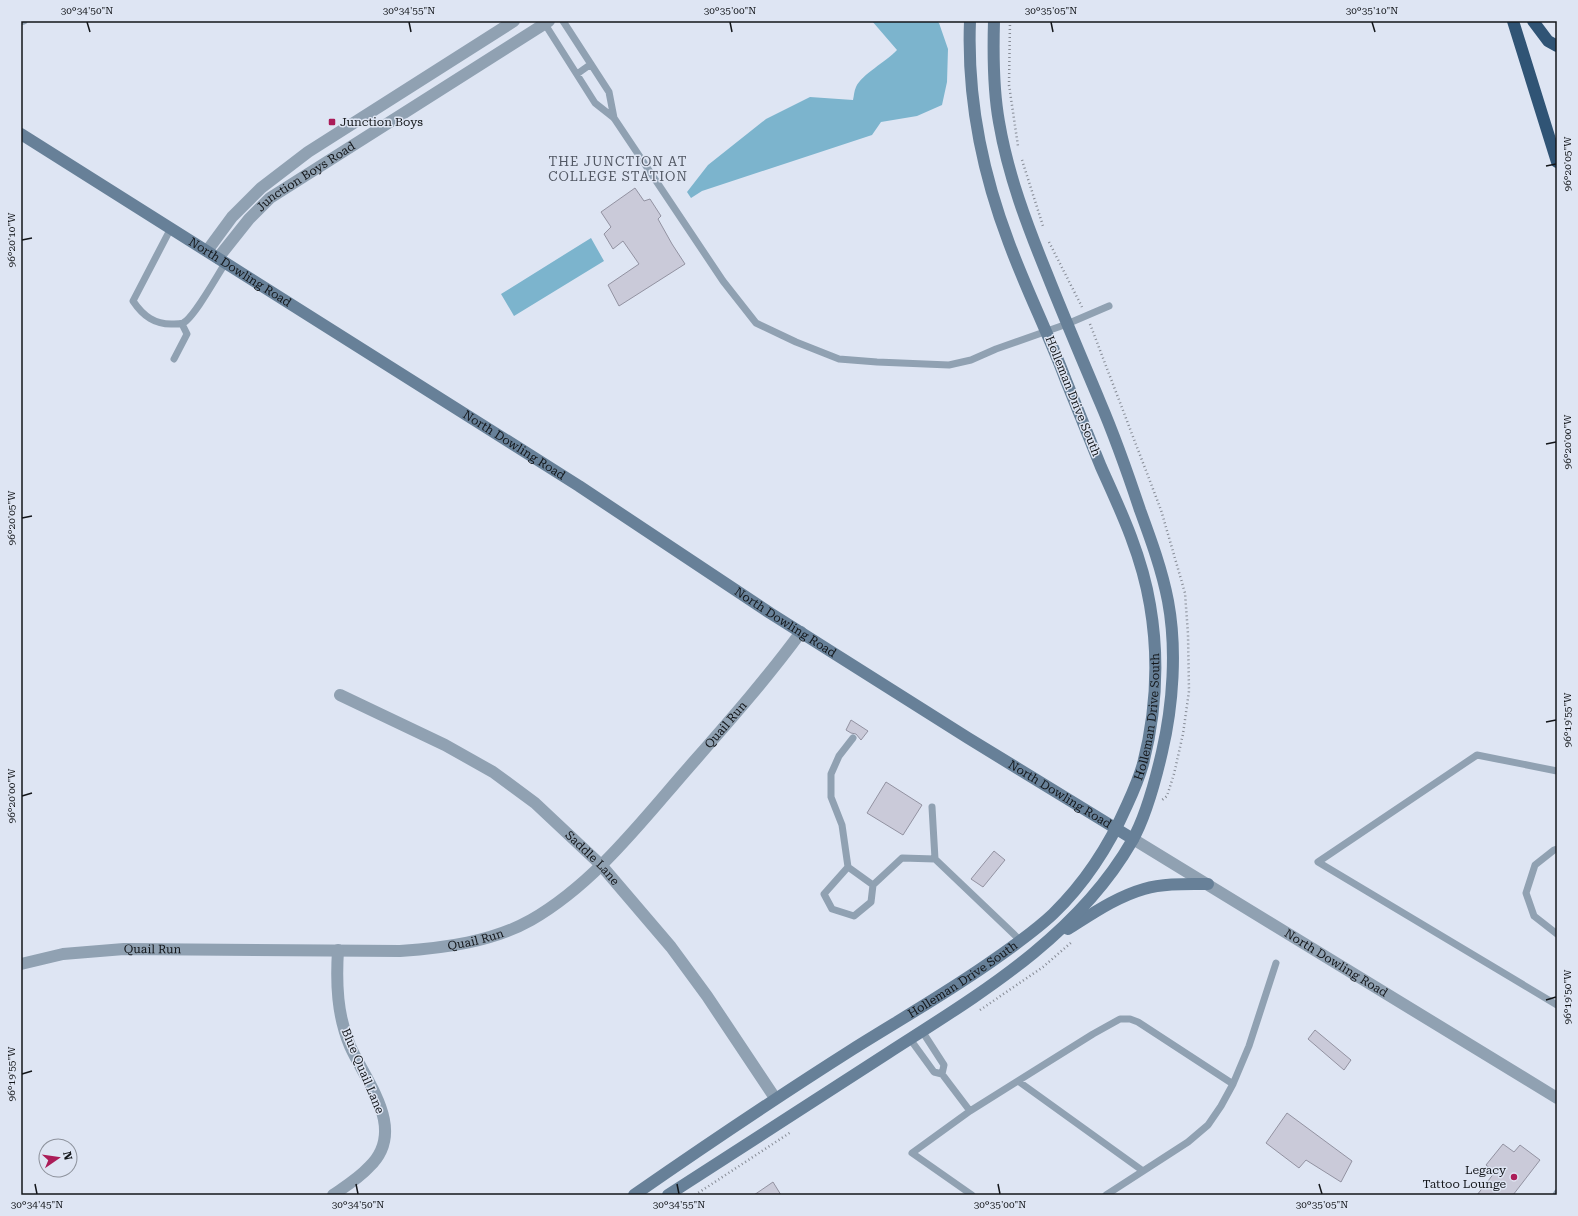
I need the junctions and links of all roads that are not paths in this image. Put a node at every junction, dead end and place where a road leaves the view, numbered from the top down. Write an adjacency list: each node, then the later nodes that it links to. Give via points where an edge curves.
1 (24, 21): 8 (lane)
2 (514, 21): 17 (street, Junction Boys Road, via 308,152 261,188 232,218)
3 (563, 21): 11 (lane)
4 (970, 21): 22 (street, Holleman Drive South, via 971,82 983,159 1009,243)
5 (994, 21): 21 (street, Holleman Drive South, via 994,74 998,121 1012,182 1028,229)
6 (1513, 21): 15 (highway)
7 (1533, 21): 10 (highway, via 1548,41)
8 (21, 22)
9 (545, 22): 12 (lane); 18 (street, Junction Boys Road, via 270,198 249,219)
10 (1557, 46)
11 (591, 64): 12 (lane); 13 (lane, via 609,92)
12 (577, 74): 13 (lane, via 595,103)
13 (614, 118): 22 (lane, via 723,281 756,323 839,359 949,365 971,360)
14 (21, 134): 16 (street, North Dowling Road)
15 (1557, 162)
16 (172, 228): 17 (street, North Dowling Road); 20 (lane, via 133,301 141,312 153,321)
17 (207, 251): 18 (street, North Dowling Road)
18 (222, 260): 20 (lane, via 197,307); 24 (street, North Dowling Road, via 579,486)
19 (1109, 306): 21 (lane)
20 (182, 324): 23 (lane, via 187,334)
21 (1067, 324): 22 (lane); 30 (street, Holleman Drive South, via 1135,495 1156,555 1168,601 1172,643 1169,722 1148,802)
22 (1047, 332): 29 (street, Holleman Drive South, via 1139,558 1150,604 1155,674 1149,734 1142,768)
23 (174, 359)
24 (801, 632): 29 (street, North Dowling Road); 33 (street, Quail Run, via 770,674)
25 (340, 695): 33 (street, Saddle Lane, via 493,772 535,803)
26 (853, 738): 34 (lane, via 839,756 831,774 830,797 842,825)
27 (1557, 771): 43 (lane, via 1477,755 1318,862)
28 (932, 807): 32 (lane)
29 (1116, 830): 30 (street, North Dowling Road); 38 (street, Holleman Drive South, via 1078,887 1053,914)
30 (1133, 839): 35 (street, North Dowling Road); 39 (street, Holleman Drive South, via 1103,883)
31 (1557, 850): 37 (lane, via 1535,865 1526,894 1534,916)
32 (935, 859): 36 (lane, via 902,858); 38 (lane)
33 (601, 865): 40 (street, Quail Run, via 560,901 531,920 503,933 427,949); 49 (street, Saddle Lane, via 671,947)
34 (848, 866): 36 (lane); 36 (lane, via 824,894 832,909 854,916 871,902)
35 (1208, 884): 39 (street, via 1174,884 1145,888 1119,898); 50 (street, North Dowling Road)
36 (874, 885)
37 (1557, 934)
38 (1021, 941): 49 (street, Holleman Drive South, via 971,976)
39 (1048, 941): 44 (street, Holleman Drive South)
40 (338, 950): 42 (street, Quail Run, via 124,949 63,954); 53 (street, Blue Quail Lane, via 337,991 341,1017 350,1045 378,1100 385,1129 384,1143 378,1156 370,1166)
41 (1276, 963): 48 (lane, via 1249,1046)
42 (21, 964)
43 (1557, 1005)
44 (922, 1031): 45 (street, Holleman Drive South); 46 (lane, via 944,1065)
45 (910, 1039): 46 (lane, via 934,1072); 55 (street, Holleman Drive South)
46 (942, 1074): 51 (lane)
47 (1018, 1081): 48 (lane, via 1092,1034 1120,1019 1130,1019); 51 (lane); 52 (lane)
48 (1233, 1084): 52 (lane, via 1208,1125 1188,1142)
49 (775, 1098): 54 (street, Holleman Drive South)
50 (1557, 1098)
51 (970, 1111): 56 (lane, via 912,1153)
52 (1143, 1171): 57 (lane)
53 (334, 1195)
54 (634, 1195)
55 (668, 1195)
56 (972, 1195)
57 (1106, 1195)

